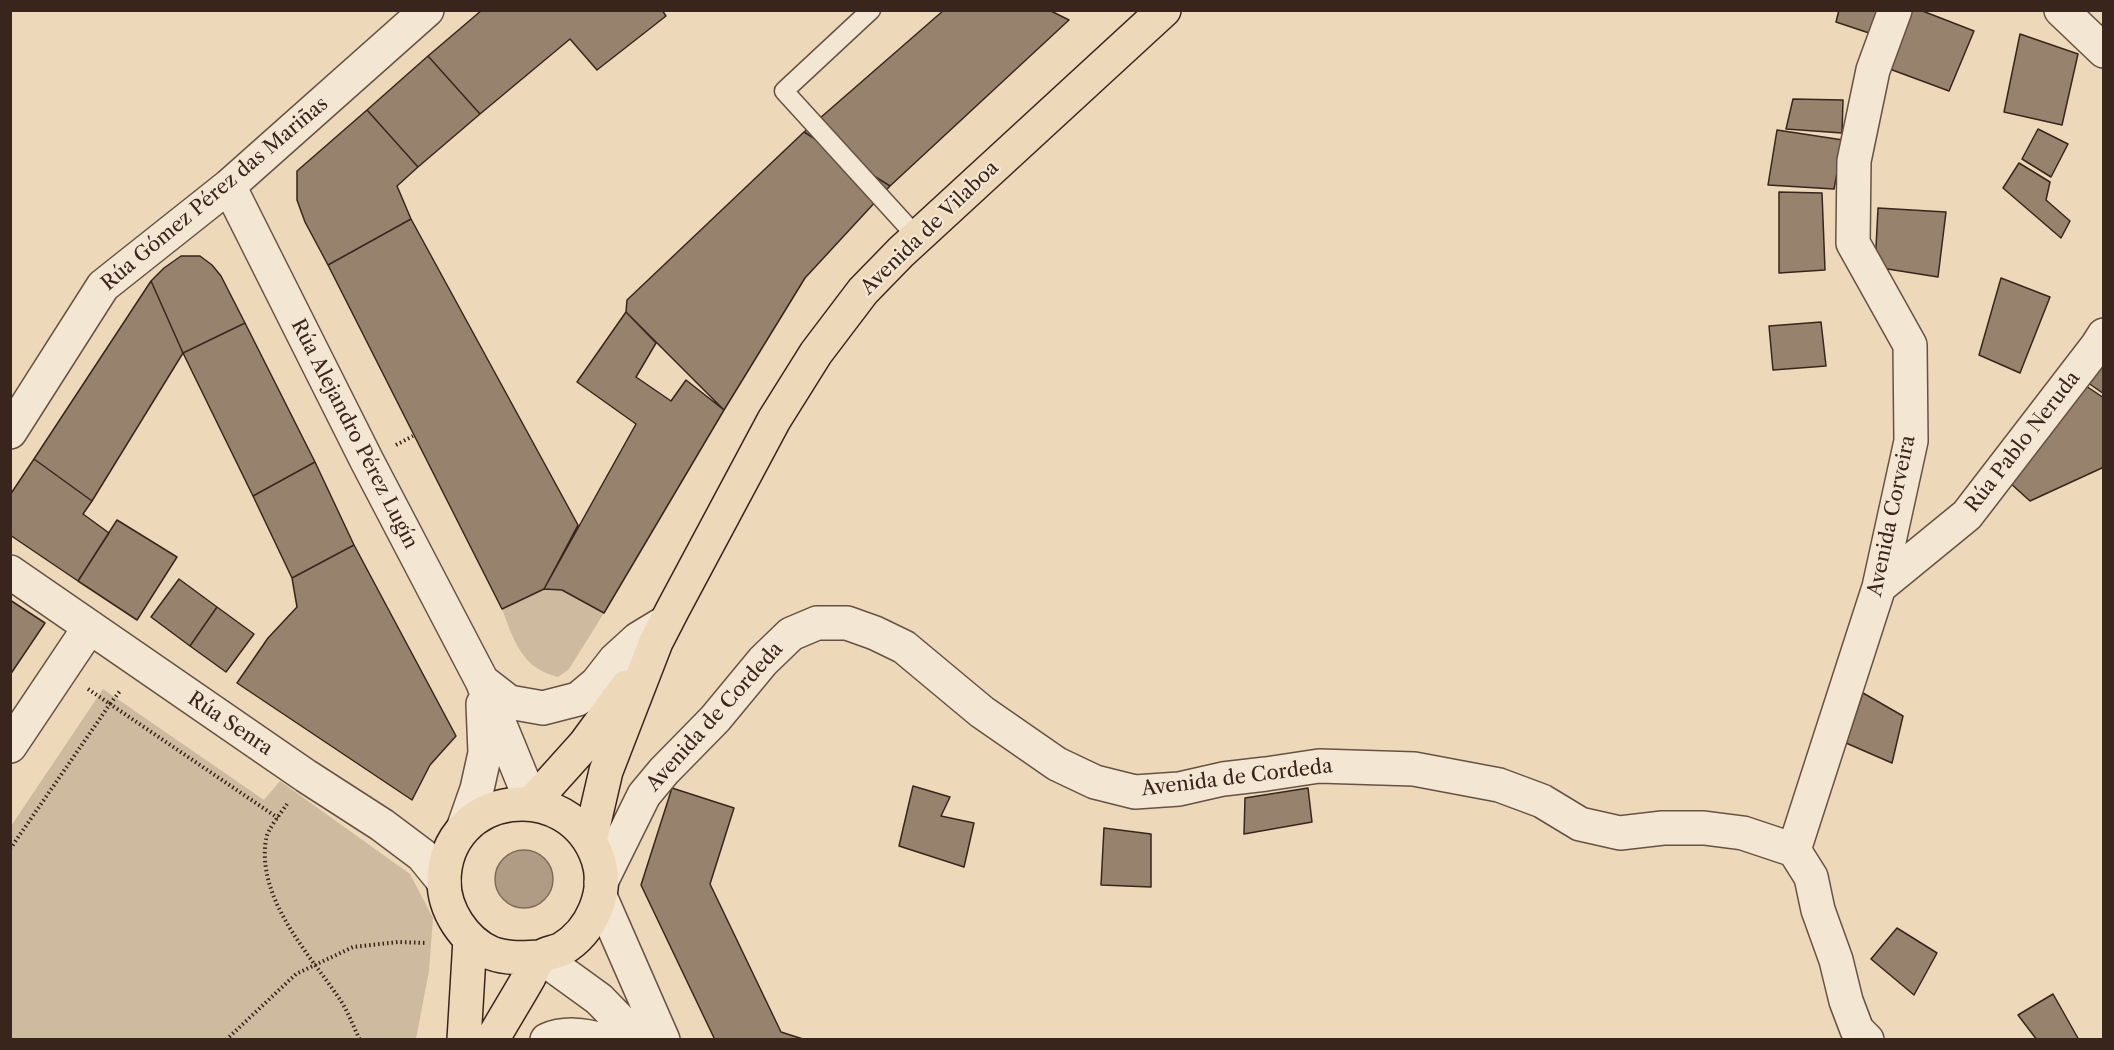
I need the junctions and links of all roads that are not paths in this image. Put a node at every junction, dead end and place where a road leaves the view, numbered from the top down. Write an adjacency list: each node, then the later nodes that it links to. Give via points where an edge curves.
1 (427, 10): 7 (street, Rúa Gómez Pérez das Mariñas)
2 (871, 10): 8 (lane, via 784,91)
3 (1164, 10): 8 (highway, Avenida de Vilaboa)
4 (1895, 10): 12 (street, Avenida Corveira, via 1873,70 1854,161 1853,243 1910,345 1911,441)
5 (2061, 10): 6 (street)
6 (2103, 51)
7 (229, 186): 10 (street, Rúa Gómez Pérez das Mariñas, via 103,286); 15 (street, Rúa Alejandro Pérez Lugín)
8 (917, 237): 14 (highway, Avenida de Vilaboa, via 863,291 816,353 774,420)
9 (2103, 335): 12 (street, Rúa Pablo Neruda, via 1967,514)
10 (12, 426)
11 (10, 572): 13 (street, Rúa Senra)
12 (1879, 587): 20 (street, Avenida Corveira)
13 (89, 628): 16 (street); 21 (street, Rúa Senra, via 382,825 422,855)
14 (661, 632): 15 (street, Rúa Alejandro Pérez Lugín, via 638,639 578,699 543,708 509,702); 17 (highway, Avenida de Vilaboa, via 585,744); 19 (highway, Avenida de Vilaboa, via 606,771)
15 (482, 681): 17 (street, Rúa Alejandro Pérez Lugín); 18 (street, Rúa Alejandro Pérez Lugín, via 485,753)
16 (10, 746)
17 (532, 803): 18 (highway, via 507,804 483,813); 19 (highway, via 555,809)
18 (463, 829): 21 (highway, via 446,863)
19 (590, 840): 22 (highway, via 598,860)
20 (1794, 850): 22 (street, Avenida de Cordeda, via 1743,833 1704,828 1620,833 1580,824 1542,801 1499,785 1414,769 1319,766 1179,789 1135,792 1095,782 1057,764 982,712 904,647 847,623 817,623 790,634 644,795); 25 (street, via 1811,877 1846,1001)
21 (444, 882): 23 (highway, via 447,903)
22 (600, 889): 24 (highway, via 592,917 579,936); 31 (street)
23 (470, 939): 24 (highway, via 491,952 516,959); 26 (highway)
24 (541, 957): 27 (highway); 30 (street, via 599,999)
25 (1860, 1036)
26 (464, 1040)
27 (492, 1040)
28 (547, 1040): 29 (street, via 557,1035)
29 (603, 1040)
30 (639, 1040)
31 (663, 1040)

